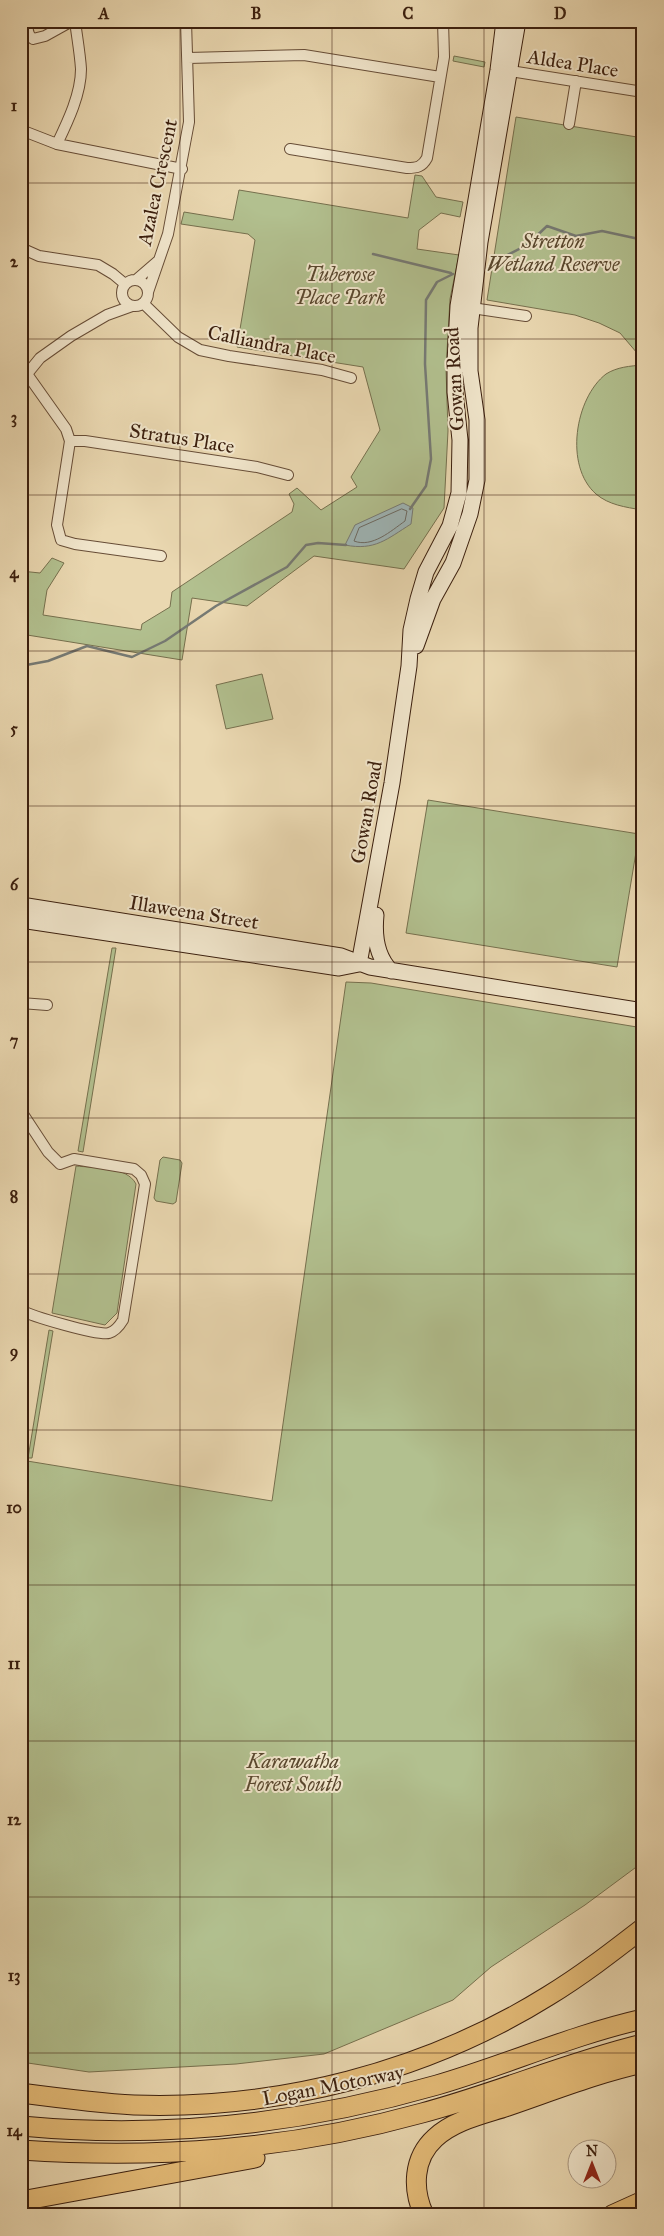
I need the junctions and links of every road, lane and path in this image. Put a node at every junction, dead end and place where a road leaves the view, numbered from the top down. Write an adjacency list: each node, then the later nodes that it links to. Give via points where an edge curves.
1 (30, 21): 2 (street, via 27,30 33,39)
2 (74, 21): 14 (street, via 80,80 73,107)
3 (186, 21): 7 (street, Azalea Crescent)
4 (443, 21): 9 (street, via 444,57)
5 (504, 21): 8 (main road, Gowan Road)
6 (518, 21): 8 (main road, Gowan Road)
7 (188, 58): 9 (street, via 304,55); 16 (street, Azalea Crescent, via 189,122)
8 (504, 70): 10 (street, Aldea Place); 25 (main road, Gowan Road); 33 (main road, Gowan Road, via 458,306 454,362 460,440 459,493 450,526 426,572 418,599 411,630)
9 (440, 77): 15 (street, via 427,158 417,168)
10 (576, 81): 11 (street, Aldea Place); 12 (street)
11 (643, 92)
12 (570, 124)
13 (21, 130): 14 (street)
14 (57, 144): 16 (street)
15 (290, 149)
16 (182, 169): 18 (street, Azalea Crescent, via 168,234)
17 (21, 248): 20 (street, via 39,256 98,266)
18 (158, 260): 19 (street, Azalea Crescent); 21 (street, Azalea Crescent)
19 (136, 280): 20 (street); 21 (street)
20 (125, 284): 22 (street)
21 (148, 292): 23 (street)
22 (122, 295): 24 (street); 26 (street)
23 (143, 303): 24 (street); 29 (street, Calliandra Place, via 178,337 200,350 322,370)
24 (132, 306): 26 (street)
25 (472, 308): 27 (street); 33 (main road, Gowan Road, via 469,342 477,420 477,480 470,514 453,563 433,599)
26 (106, 315): 28 (street, via 40,358)
27 (526, 316)
28 (24, 374): 30 (street, via 66,429)
29 (351, 378)
30 (70, 441): 31 (street, Stratus Place, via 257,467); 32 (street, via 57,525 61,540)
31 (288, 475)
32 (161, 556)
33 (409, 666): 34 (main road, Gowan Road)
34 (376, 874): 38 (main road, Gowan Road); 39 (main road, via 376,935 382,958)
35 (21, 905): 37 (main road, Illaweena Street)
36 (21, 920): 37 (main road, Illaweena Street)
37 (126, 929): 38 (main road, Illaweena Street, via 339,968)
38 (359, 964): 39 (main road, Illaweena Street)
39 (391, 971): 42 (main road, Illaweena Street)
40 (21, 1003): 41 (street)
41 (48, 1004)
42 (643, 1011)
43 (21, 1111): 44 (street, via 48,1152 60,1164 74,1159 134,1169 145,1184 123,1320 118,1328 108,1334 74,1328)
44 (21, 1310)
45 (643, 1928): 49 (highway, via 603,1959 515,2015 416,2060 348,2080 275,2096 180,2105 108,2103)
46 (643, 2019): 50 (highway, Logan Motorway, via 439,2084 376,2102 311,2115 220,2127 150,2131 84,2131)
47 (643, 2044): 51 (highway, via 576,2062 422,2113 336,2134)
48 (643, 2063): 55 (highway, via 586,2079 445,2130 427,2148 416,2175 416,2189)
49 (21, 2093)
50 (21, 2126)
51 (291, 2141): 52 (highway, via 235,2149 150,2154); 53 (highway, via 279,2154)
52 (21, 2150)
53 (21, 2201)
54 (643, 2202): 56 (highway)
55 (424, 2215)
56 (612, 2215)

